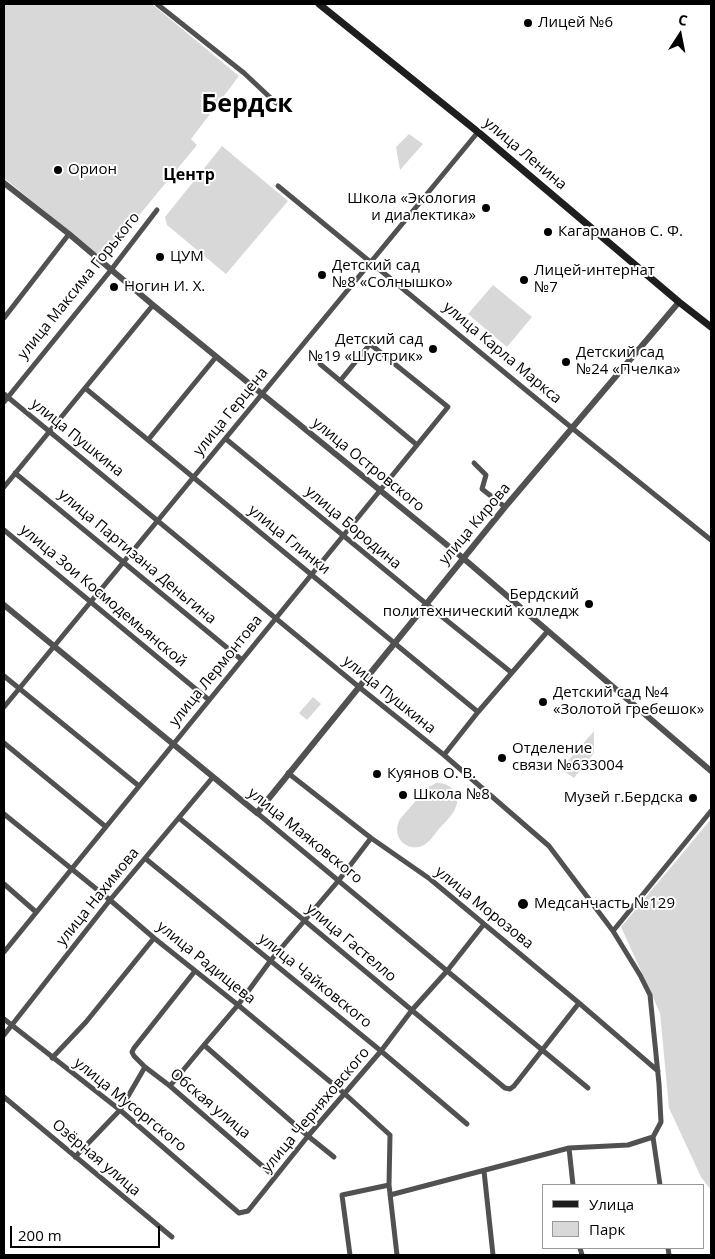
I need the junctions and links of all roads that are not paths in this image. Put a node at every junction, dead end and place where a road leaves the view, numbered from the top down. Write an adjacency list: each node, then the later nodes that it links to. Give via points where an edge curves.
1 (157, 4): 3 (street)
2 (322, 5): 4 (main road, улица Ленина)
3 (276, 104)
4 (478, 132): 9 (street, улица Герцена); 11 (main road, улица Ленина)
5 (4, 183): 8 (street, улица Островского)
6 (278, 186): 9 (street, улица Карла Маркса)
7 (157, 210): 10 (street, улица Максима Горького)
8 (69, 234): 10 (street, улица Островского); 13 (street)
9 (372, 262): 19 (street, улица Герцена); 21 (street, улица Карла Маркса)
10 (111, 270): 12 (street, улица Островского); 20 (street, улица Максима Горького)
11 (679, 302): 14 (main road, улица Ленина); 21 (street, улица Кирова)
12 (153, 305): 15 (street, улица Островского); 18 (street)
13 (4, 318)
14 (711, 327)
15 (216, 357): 19 (street, улица Островского); 24 (street)
16 (320, 364): 17 (street)
17 (340, 381): 25 (street); 25 (street, улица Лермонтова, via 370,344 448,407)
18 (85, 388): 22 (street); 24 (street, улица Глинки)
19 (262, 394): 23 (street, улица Герцена); 30 (street, улица Островского)
20 (5, 398): 22 (street, улица Пушкина)
21 (572, 428): 31 (street, улица Кирова); 35 (street, улица Карла Маркса)
22 (50, 431): 27 (street); 32 (street, улица Пушкина)
23 (226, 438): 28 (street, улица Герцена); 34 (street, улица Бородина)
24 (148, 440): 28 (street, улица Глинки)
25 (417, 445): 30 (street, улица Лермонтова)
26 (474, 463): 31 (street, via 486,475 482,489)
27 (15, 473): 29 (street); 37 (street, улица Партизана Деньгина)
28 (193, 478): 32 (street, улица Герцена); 38 (street, улица Глинки)
29 (4, 488)
30 (380, 490): 34 (street, улица Лермонтова); 36 (street, улица Островского)
31 (505, 507): 36 (street, улица Кирова)
32 (158, 521): 37 (street, улица Герцена); 42 (street, улица Пушкина)
33 (4, 530): 39 (street, улица Зои Космодемьянской)
34 (343, 536): 38 (street, улица Лермонтова); 40 (street, улица Бородина)
35 (711, 540)
36 (462, 558): 40 (street, улица Кирова); 43 (street, улица Островского)
37 (124, 562): 39 (street, улица Герцена); 46 (street, улица Партизана Деньгина)
38 (312, 575): 42 (street, улица Лермонтова); 44 (street, улица Глинки)
39 (90, 602): 45 (street, улица Герцена); 51 (street, улица Зои Космодемьянской)
40 (426, 604): 44 (street, улица Кирова); 47 (street, улица Бородина)
41 (4, 605): 45 (street, улица Маяковского)
42 (276, 618): 46 (street, улица Лермонтова); 49 (street, улица Пушкина)
43 (547, 632): 47 (street); 57 (street, улица Островского)
44 (394, 643): 49 (street, улица Кирова); 53 (street, улица Глинки)
45 (54, 646): 50 (street, улица Герцена); 55 (street, улица Маяковского)
46 (242, 660): 51 (street, улица Лермонтова)
47 (512, 672): 53 (street)
48 (4, 676): 50 (street)
49 (359, 687): 56 (street, улица Пушкина); 58 (street, улица Кирова)
50 (19, 688): 52 (street, улица Герцена); 60 (street)
51 (209, 700): 55 (street, улица Лермонтова)
52 (4, 707)
53 (478, 712): 56 (street)
54 (4, 743): 65 (street)
55 (173, 744): 59 (street, улица Маяковского); 60 (street, улица Лермонтова)
56 (444, 756): 75 (street, улица Пушкина, via 549,846)
57 (711, 771)
58 (288, 773): 62 (street, улица Кирова); 66 (street, улица Морозова)
59 (213, 777): 62 (street, улица Маяковского); 64 (street, улица Нахимова)
60 (139, 786): 65 (street, улица Лермонтова)
61 (711, 811): 75 (street)
62 (257, 813): 69 (street, улица Маяковского)
63 (4, 814): 68 (street, улица Радищева)
64 (179, 818): 67 (street, улица Нахимова); 73 (street, улица Гастелло)
65 (106, 827): 68 (street, улица Лермонтова)
66 (371, 838): 69 (street); 74 (street, улица Морозова, via 430,879)
67 (146, 858): 71 (street, улица Нахимова); 78 (street, улица Чайковского)
68 (71, 869): 71 (street, улица Радищева); 72 (street, улица Лермонтова)
69 (339, 880): 73 (street); 80 (street, улица Маяковского)
70 (4, 884): 72 (street)
71 (110, 900): 76 (street, улица Радищева); 85 (street, улица Нахимова)
72 (36, 912): 77 (street, улица Лермонтова)
73 (305, 921): 78 (street); 83 (street, улица Гастелло)
74 (484, 924): 80 (street, улица Черняховского); 81 (street, улица Морозова)
75 (613, 931): 92 (street, улица Пушкина, via 650,996)
76 (154, 938): 79 (street, улица Радищева); 90 (street, via 86,1022)
77 (4, 951)
78 (272, 960): 82 (street); 89 (street, улица Чайковского)
79 (195, 971): 82 (street, улица Радищева); 91 (street, Обская улица, via 134,1048 134,1056)
80 (447, 971): 83 (street, улица Черняховского); 88 (street, улица Маяковского)
81 (579, 1003): 88 (street); 92 (street, улица Морозова)
82 (238, 1005): 87 (street); 95 (street, улица Радищева)
83 (412, 1010): 88 (street, улица Гастелло, via 505,1088 514,1086); 89 (street, улица Черняховского)
84 (4, 1019): 85 (street, улица Мусоргского)
85 (11, 1025): 86 (street, улица Нахимова); 90 (street, улица Мусоргского)
86 (4, 1035)
87 (204, 1045): 93 (street); 99 (street)
88 (542, 1050): 94 (street, улица Маяковского)
89 (381, 1051): 95 (street, улица Черняховского); 98 (street, улица Чайковского)
90 (52, 1058): 97 (street, улица Мусоргского)
91 (145, 1067): 93 (street, Обская улица); 97 (street)
92 (658, 1071): 100 (street, улица Пушкина, via 661,1122)
93 (170, 1086): 105 (street, Обская улица)
94 (588, 1088)
95 (345, 1094): 99 (street, улица Черняховского); 108 (street, улица Радищева, via 390,1135)
96 (4, 1096): 102 (street, Озёрная улица)
97 (120, 1110): 102 (street); 110 (street, улица Мусоргского)
98 (467, 1124)
99 (308, 1136): 103 (street); 105 (street, улица Черняховского)
100 (653, 1137): 101 (street, via 628,1145); 107 (street)
101 (570, 1148): 104 (street); 106 (street)
102 (75, 1156): 111 (street, Озёрная улица)
103 (334, 1157)
104 (484, 1171): 109 (street); 114 (street)
105 (275, 1176): 110 (street, улица Черняховского, via 248,1211)
106 (573, 1184)
107 (660, 1184)
108 (389, 1185): 109 (street); 112 (street, via 342,1194)
109 (390, 1195): 113 (street)
110 (239, 1213)
111 (172, 1237)
112 (350, 1255)
113 (397, 1255)
114 (493, 1255)

